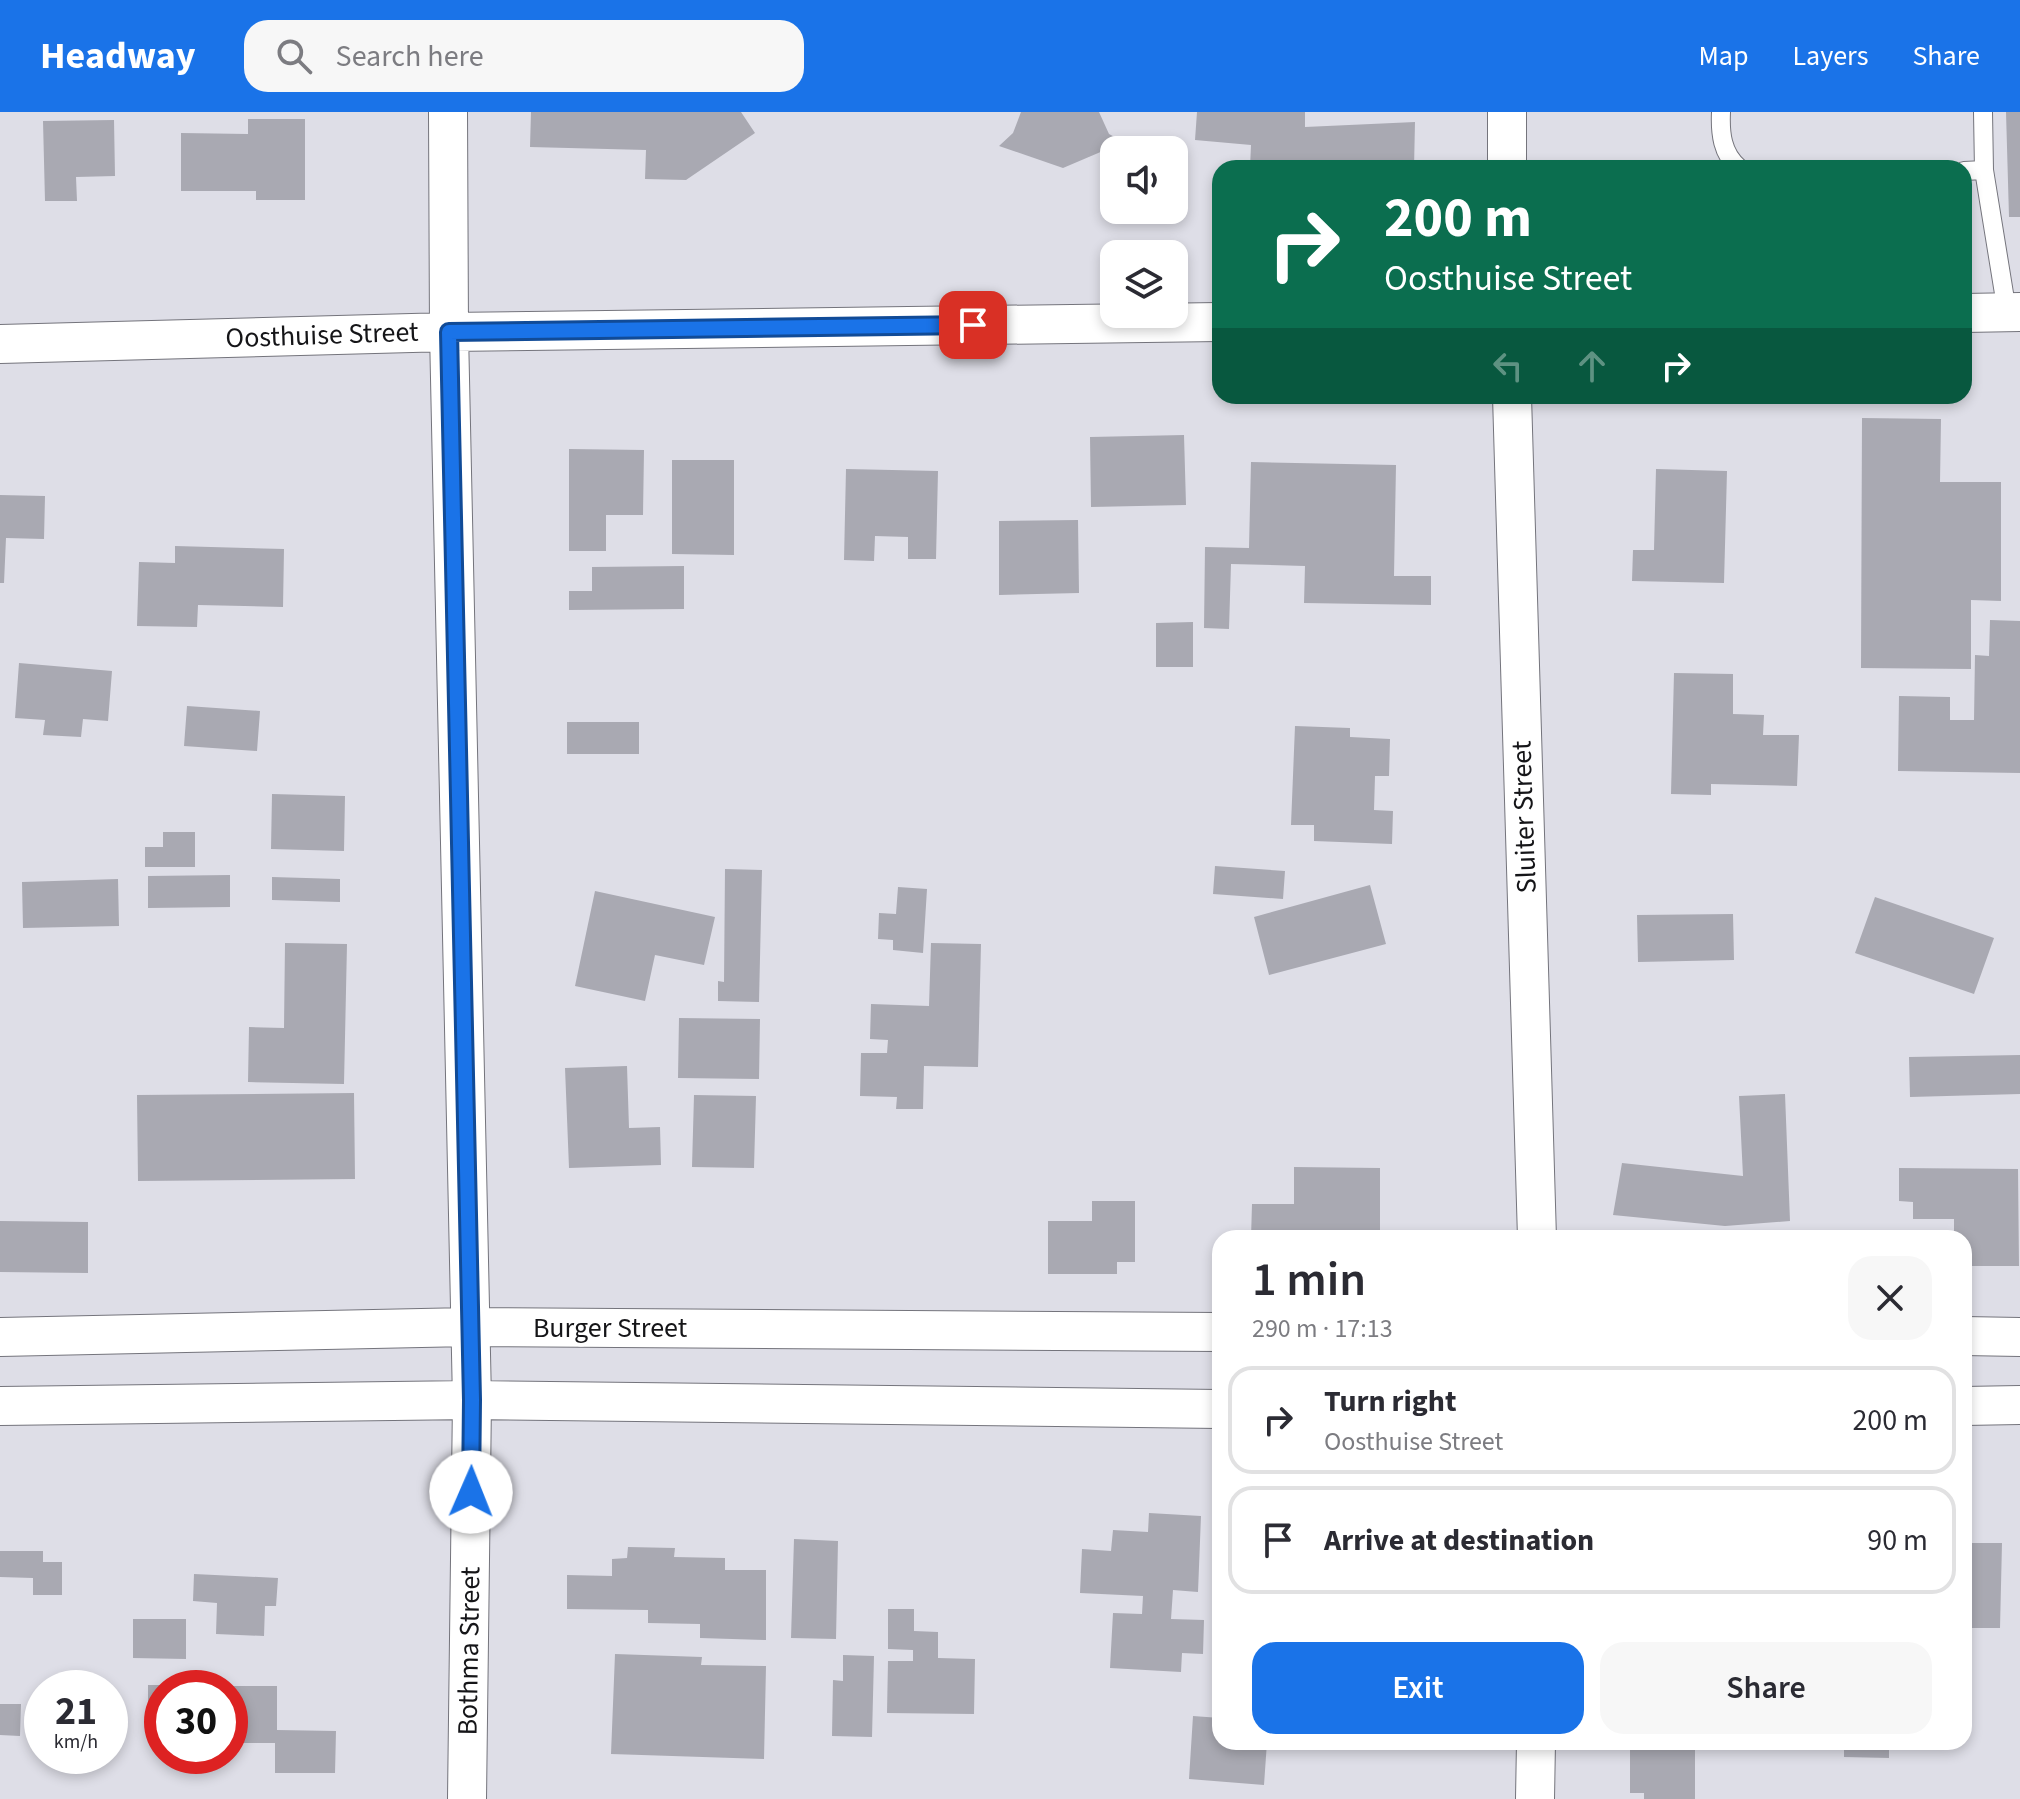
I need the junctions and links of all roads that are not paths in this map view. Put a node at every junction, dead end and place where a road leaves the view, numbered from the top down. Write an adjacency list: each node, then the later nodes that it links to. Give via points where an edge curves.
1 (448, 112): 12 (street, Bothma Street)
2 (1507, 112): 5 (street)
3 (1721, 112): 6 (lane, via 1722,142)
4 (1983, 112): 7 (lane)
5 (1507, 160)
6 (1732, 160)
7 (1984, 170): 8 (lane); 9 (lane)
8 (1972, 171)
9 (2013, 312): 10 (street)
10 (1972, 313)
11 (1212, 322): 12 (street, Oosthuise Street)
12 (449, 332): 13 (street, Oosthuise Street); 16 (street, Bothma Street)
13 (0, 344)
14 (1512, 404): 15 (street, Sluiter Street)
15 (1537, 1230)
16 (469, 1327): 17 (street, Burger Street); 19 (street, Burger Street); 21 (street, Bothma Street)
17 (1212, 1332)
18 (1972, 1336): 20 (street)
19 (0, 1337)
20 (2020, 1337)
21 (472, 1400): 23 (street); 25 (street); 27 (street, Bothma Street)
22 (2020, 1405): 24 (street)
23 (0, 1406)
24 (1972, 1406)
25 (1212, 1409)
26 (1536, 1750): 28 (street)
27 (467, 1799)
28 (1535, 1799)

